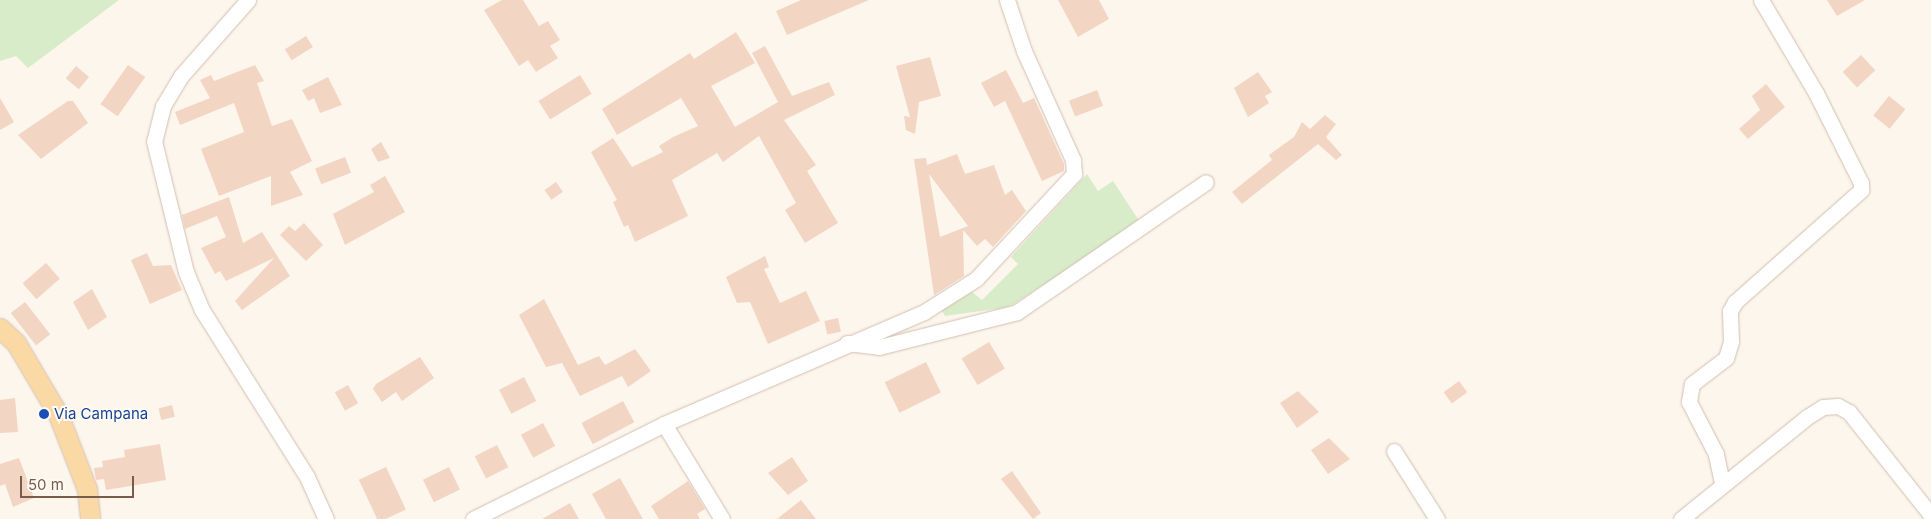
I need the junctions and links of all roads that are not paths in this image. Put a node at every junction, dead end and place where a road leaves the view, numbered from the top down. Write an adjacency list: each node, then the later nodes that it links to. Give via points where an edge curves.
1 (248, 0): 12 (street, via 181,76 163,106 154,141 186,272 202,310 307,477)
2 (1007, 0): 6 (street, via 1024,51 1073,160 1074,174 976,279 937,305)
3 (1761, 0): 9 (street, via 1816,93 1862,183 1861,190 1735,302 1730,311 1731,342 1726,358 1692,384 1689,402 1716,454)
4 (1206, 182): 6 (street, via 1017,312 879,346)
5 (0, 328): 11 (main road, via 16,343 58,414 87,489)
6 (846, 343): 7 (street)
7 (664, 424): 13 (street); 14 (street)
8 (1394, 451): 15 (street)
9 (1722, 483): 10 (street, via 1807,417 1823,408 1838,406 1849,412); 16 (street)
10 (1931, 515)
11 (90, 519)
12 (326, 519)
13 (473, 519)
14 (722, 519)
15 (1437, 519)
16 (1681, 519)

